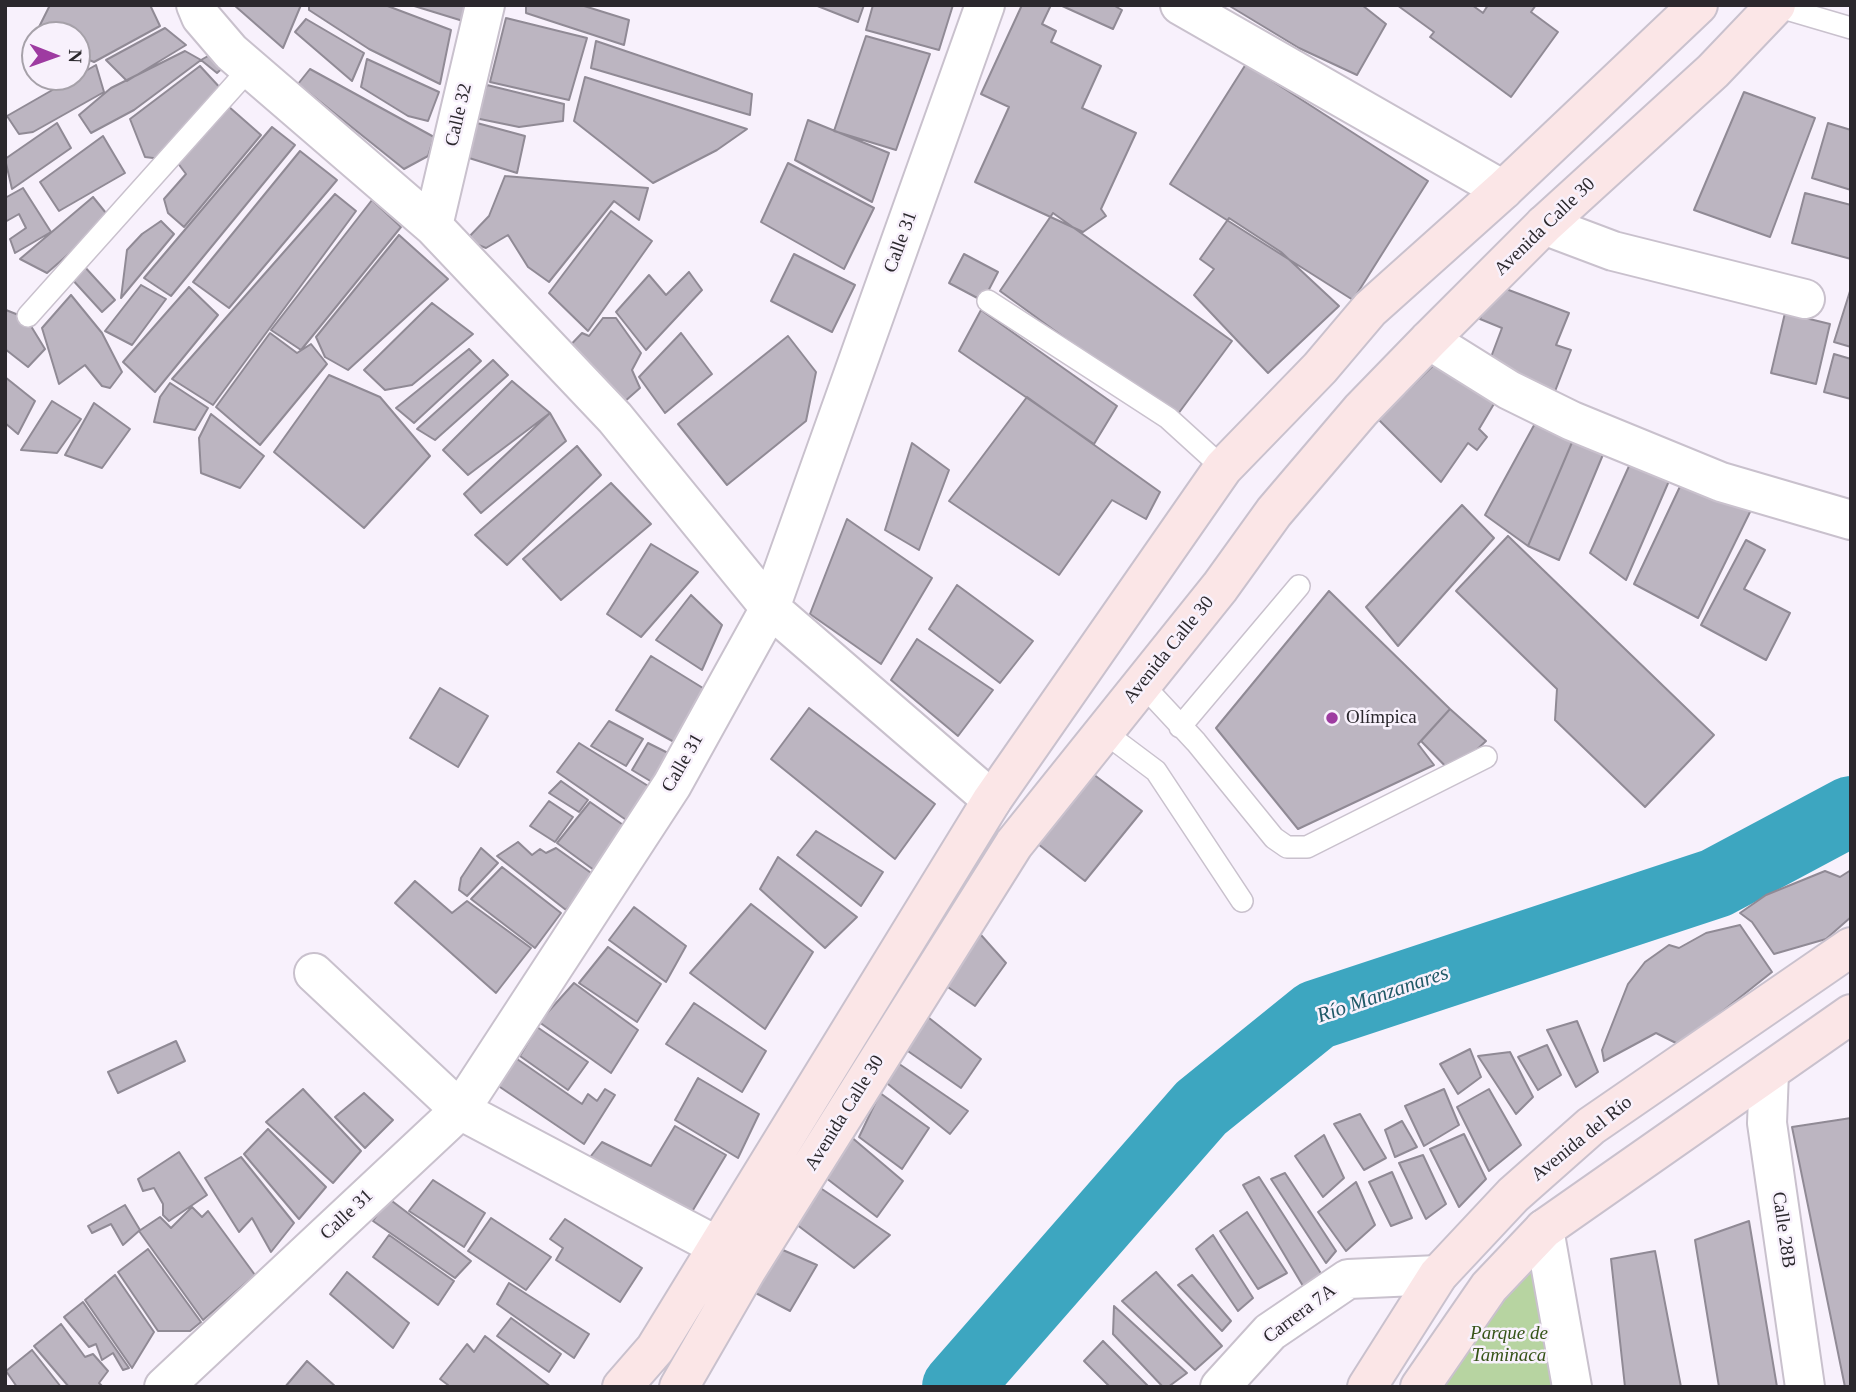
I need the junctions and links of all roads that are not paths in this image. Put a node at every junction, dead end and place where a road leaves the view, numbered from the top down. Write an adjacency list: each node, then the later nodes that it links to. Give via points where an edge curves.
1 (196, 5): 8 (street, via 231,52)
2 (485, 5): 11 (street, Calle 32)
3 (985, 5): 19 (street, Calle 31)
4 (1180, 5): 9 (street)
5 (1698, 5): 9 (main road, Avenida Calle 30)
6 (1776, 6): 7 (lane); 10 (main road, Avenida Calle 30, via 1713,71)
7 (1851, 28)
8 (250, 68): 11 (street); 14 (lane)
9 (1503, 190): 16 (main road, Avenida Calle 30, via 1370,309)
10 (1544, 225): 12 (street, via 1613,251); 15 (main road, Avenida Calle 30)
11 (433, 226): 19 (street, via 615,418)
12 (1805, 299)
13 (988, 301): 16 (lane, via 1168,418)
14 (28, 316)
15 (1430, 340): 17 (street, via 1509,390 1572,421 1721,482); 20 (main road, Avenida Calle 30, via 1361,410 1274,512)
16 (1223, 468): 24 (main road, Avenida Calle 30)
17 (1851, 520)
18 (1299, 586): 21 (lane)
19 (770, 608): 24 (street); 30 (street, Calle 31, via 672,785)
20 (1141, 683): 21 (lane); 22 (main road, Avenida Calle 30)
21 (1180, 727): 23 (lane, via 1274,838 1287,847 1307,848)
22 (1104, 732): 25 (lane, via 1156,771); 36 (main road, Avenida Calle 30, via 1014,844)
23 (1486, 757)
24 (992, 800): 32 (main road, Avenida Calle 30)
25 (1242, 901)
26 (1851, 947): 33 (main road, Avenida del Río, via 1591,1126 1513,1195)
27 (314, 973): 30 (street)
28 (1851, 1014): 29 (main road)
29 (1769, 1072): 31 (main road); 41 (street, Calle 28B, via 1767,1123)
30 (460, 1110): 32 (street); 34 (street, Calle 31)
31 (1544, 1229): 39 (main road, via 1489,1287); 40 (street)
32 (719, 1247): 35 (main road, Avenida Calle 30, via 655,1349)
33 (1438, 1275): 37 (street, Carrera 7A, via 1348,1279 1270,1332); 38 (main road, Avenida del Río)
34 (164, 1387)
35 (622, 1387)
36 (678, 1387)
37 (1220, 1387)
38 (1367, 1387)
39 (1420, 1387)
40 (1572, 1387)
41 (1805, 1387)

